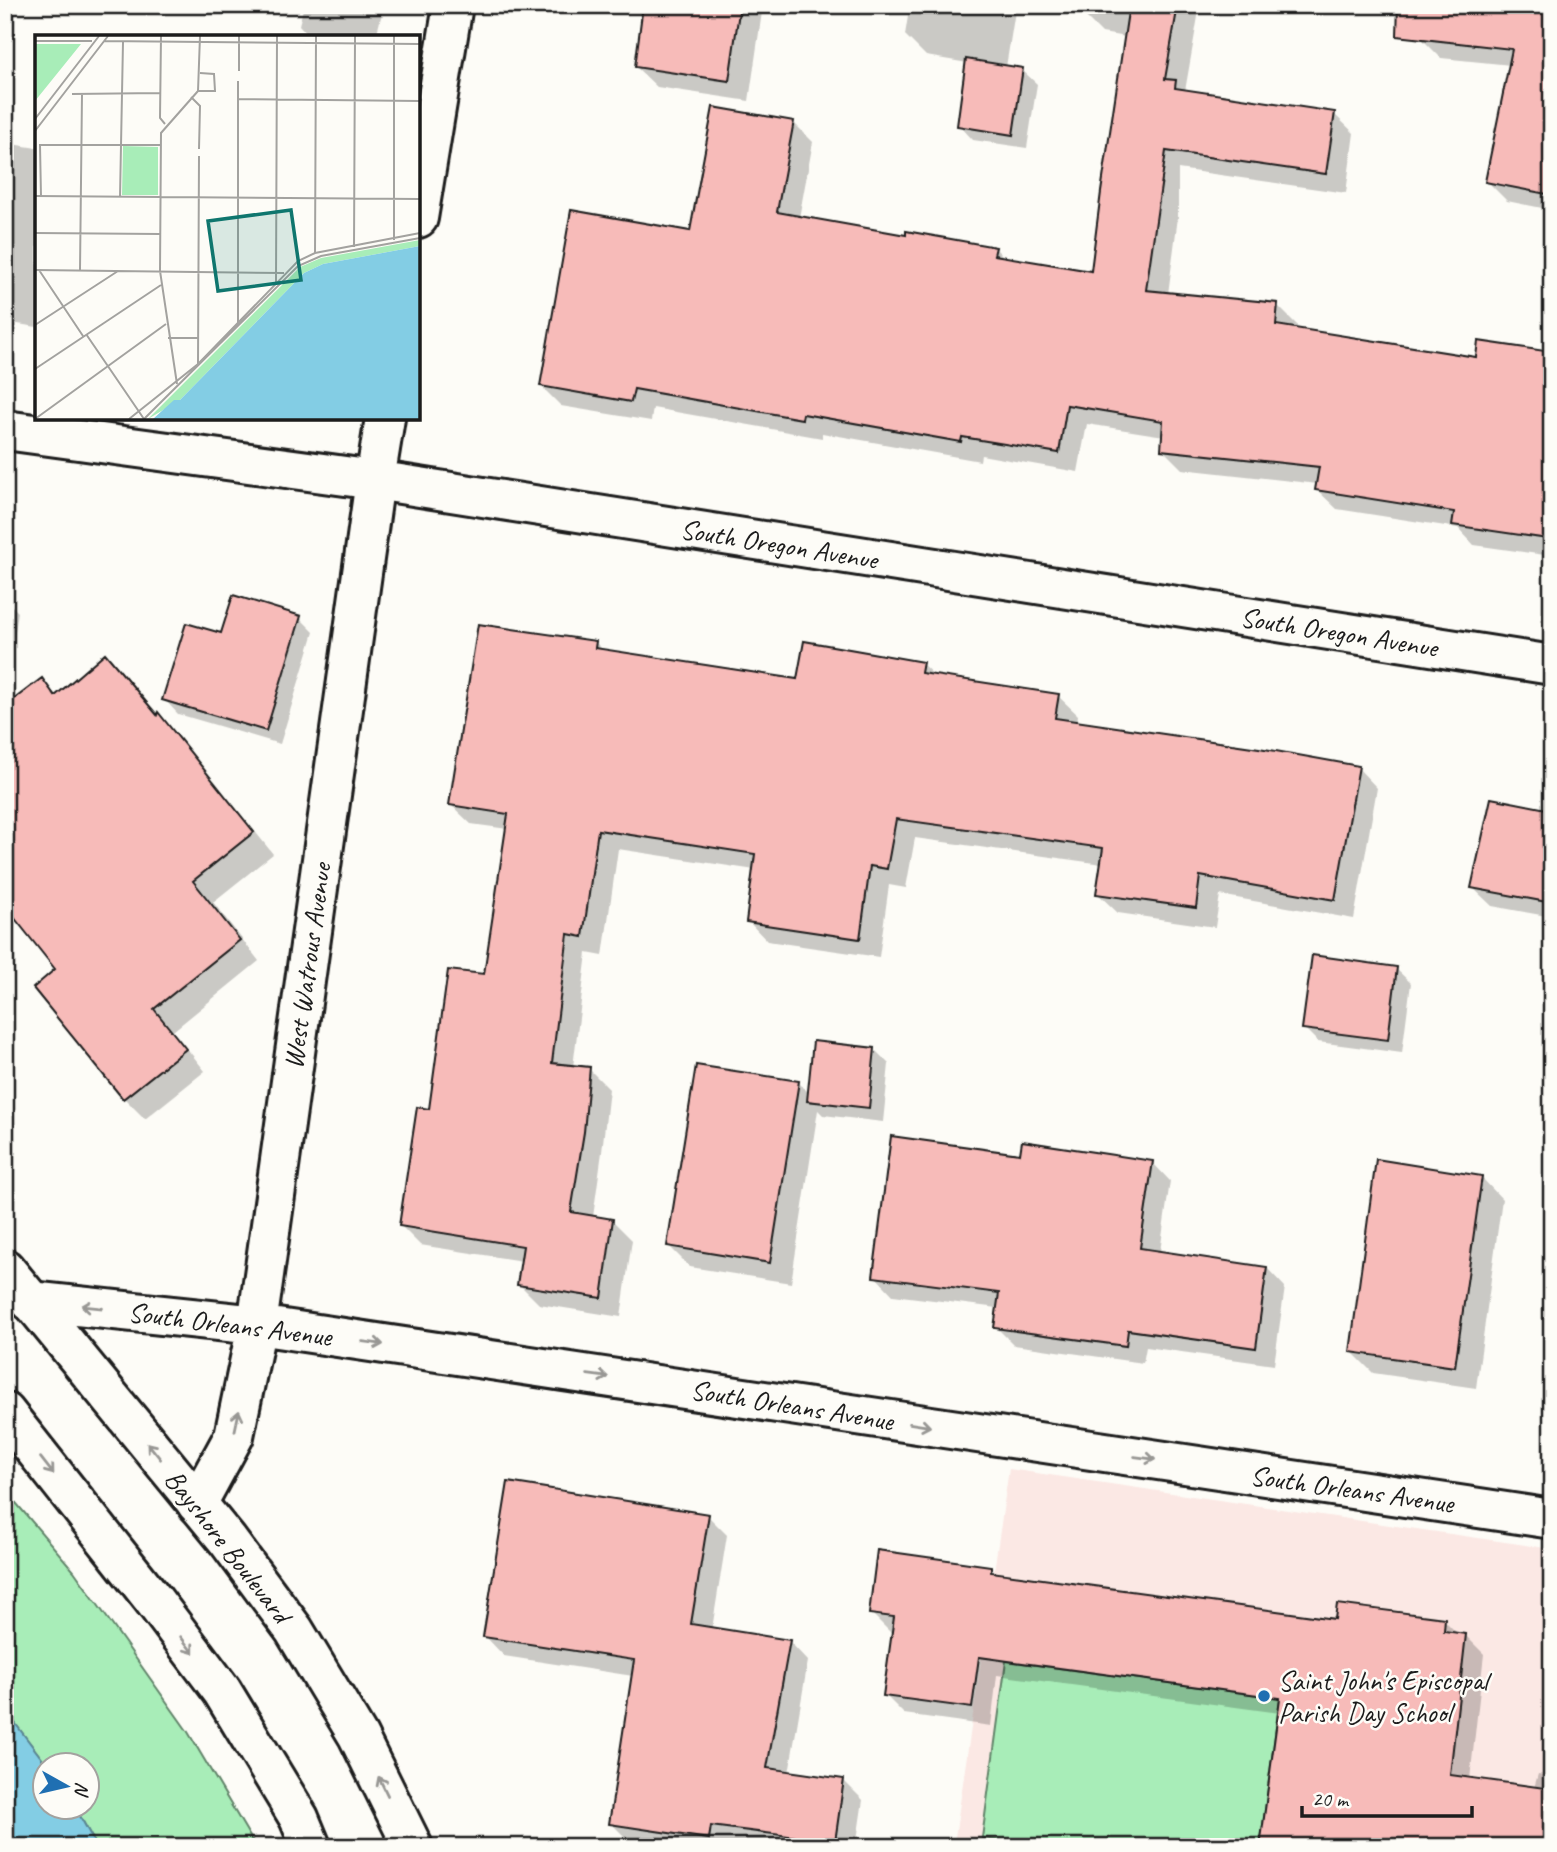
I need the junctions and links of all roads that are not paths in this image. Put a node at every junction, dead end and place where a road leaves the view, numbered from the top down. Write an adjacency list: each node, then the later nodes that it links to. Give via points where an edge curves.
1 (453, 5): 2 (street)
2 (420, 206)
3 (385, 420): 5 (street, West Watrous Avenue)
4 (5, 430): 5 (street, South Oregon Avenue)
5 (375, 480): 6 (street, South Oregon Avenue); 9 (street, West Watrous Avenue)
6 (1552, 665)
7 (5, 1269): 8 (street, Bayshore Boulevard)
8 (30, 1301): 9 (street, South Orleans Avenue, one-way to 8); 11 (street, Bayshore Boulevard, one-way to 8)
9 (257, 1325): 11 (street, West Watrous Avenue, one-way to 9, via 234,1436); 12 (street, South Orleans Avenue, one-way to 12)
10 (5, 1412): 13 (street, one-way to 13, via 222,1691 299,1818)
11 (197, 1504): 14 (street, Bayshore Boulevard, one-way to 11, via 358,1736 294,1630)
12 (1552, 1519)
13 (311, 1847)
14 (413, 1847)

